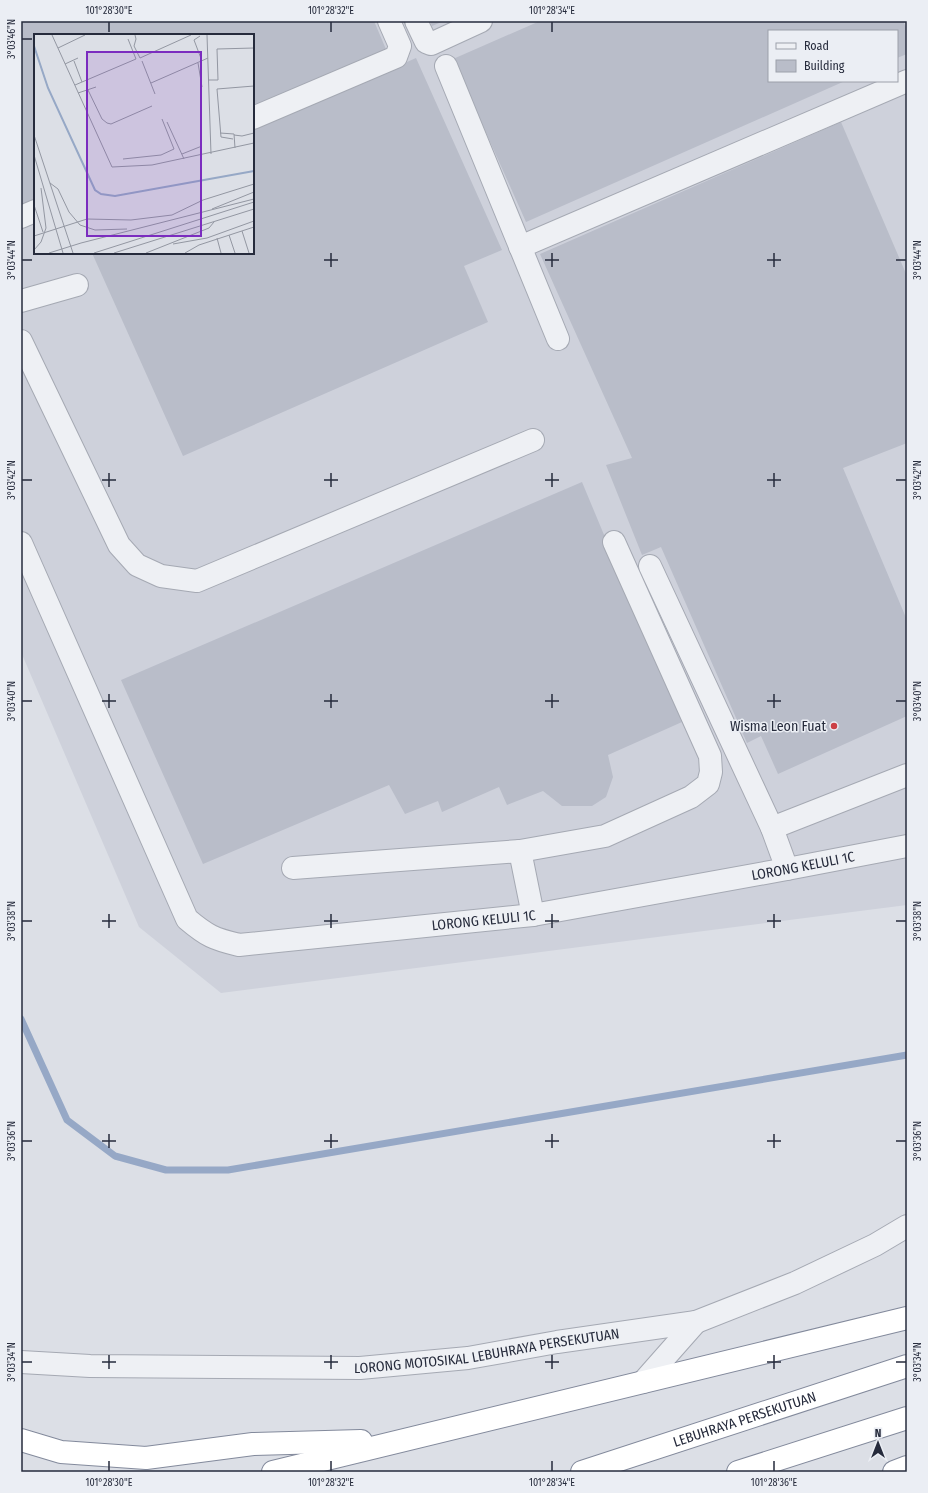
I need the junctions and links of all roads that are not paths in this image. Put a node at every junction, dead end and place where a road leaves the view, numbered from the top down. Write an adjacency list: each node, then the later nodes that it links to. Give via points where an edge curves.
1 (389, 21): 6 (street, via 400,46 396,57)
2 (416, 21): 3 (street, via 426,42 431,44)
3 (481, 21)
4 (446, 66): 9 (street)
5 (906, 86): 9 (street)
6 (254, 118)
7 (34, 211): 8 (street)
8 (21, 217)
9 (520, 247): 12 (street)
10 (77, 285): 11 (street)
11 (21, 301)
12 (558, 339)
13 (21, 341): 14 (street, via 119,545 137,565 161,576 197,581)
14 (532, 440)
15 (614, 542): 21 (street, via 710,756 711,772 708,784 691,797 605,836)
16 (21, 543): 24 (street, LORONG KELULI 1C, via 187,919 202,932 218,940 239,945)
17 (650, 566): 19 (street)
18 (907, 775): 19 (street)
19 (772, 828): 23 (street)
20 (907, 846): 23 (street, LORONG KELULI 1C)
21 (520, 851): 22 (street); 24 (street)
22 (293, 868)
23 (787, 869): 24 (street, LORONG KELULI 1C)
24 (533, 915)
25 (907, 1226): 27 (street, LORONG MOTOSIKAL LEBUHRAYA PERSEKUTUAN, via 875,1245 795,1283)
26 (907, 1318): 30 (highway)
27 (696, 1322): 28 (street, LORONG MOTOSIKAL LEBUHRAYA PERSEKUTUAN, via 468,1358 360,1368 90,1366); 30 (street)
28 (21, 1362)
29 (907, 1366): 36 (highway, LEBUHRAYA PERSEKUTUAN)
30 (643, 1382): 33 (highway)
31 (907, 1418): 37 (highway)
32 (21, 1440): 33 (highway, via 61,1452 146,1458 253,1444)
33 (403, 1440): 35 (highway)
34 (907, 1467): 38 (highway)
35 (273, 1472)
36 (582, 1472)
37 (738, 1472)
38 (894, 1472)

